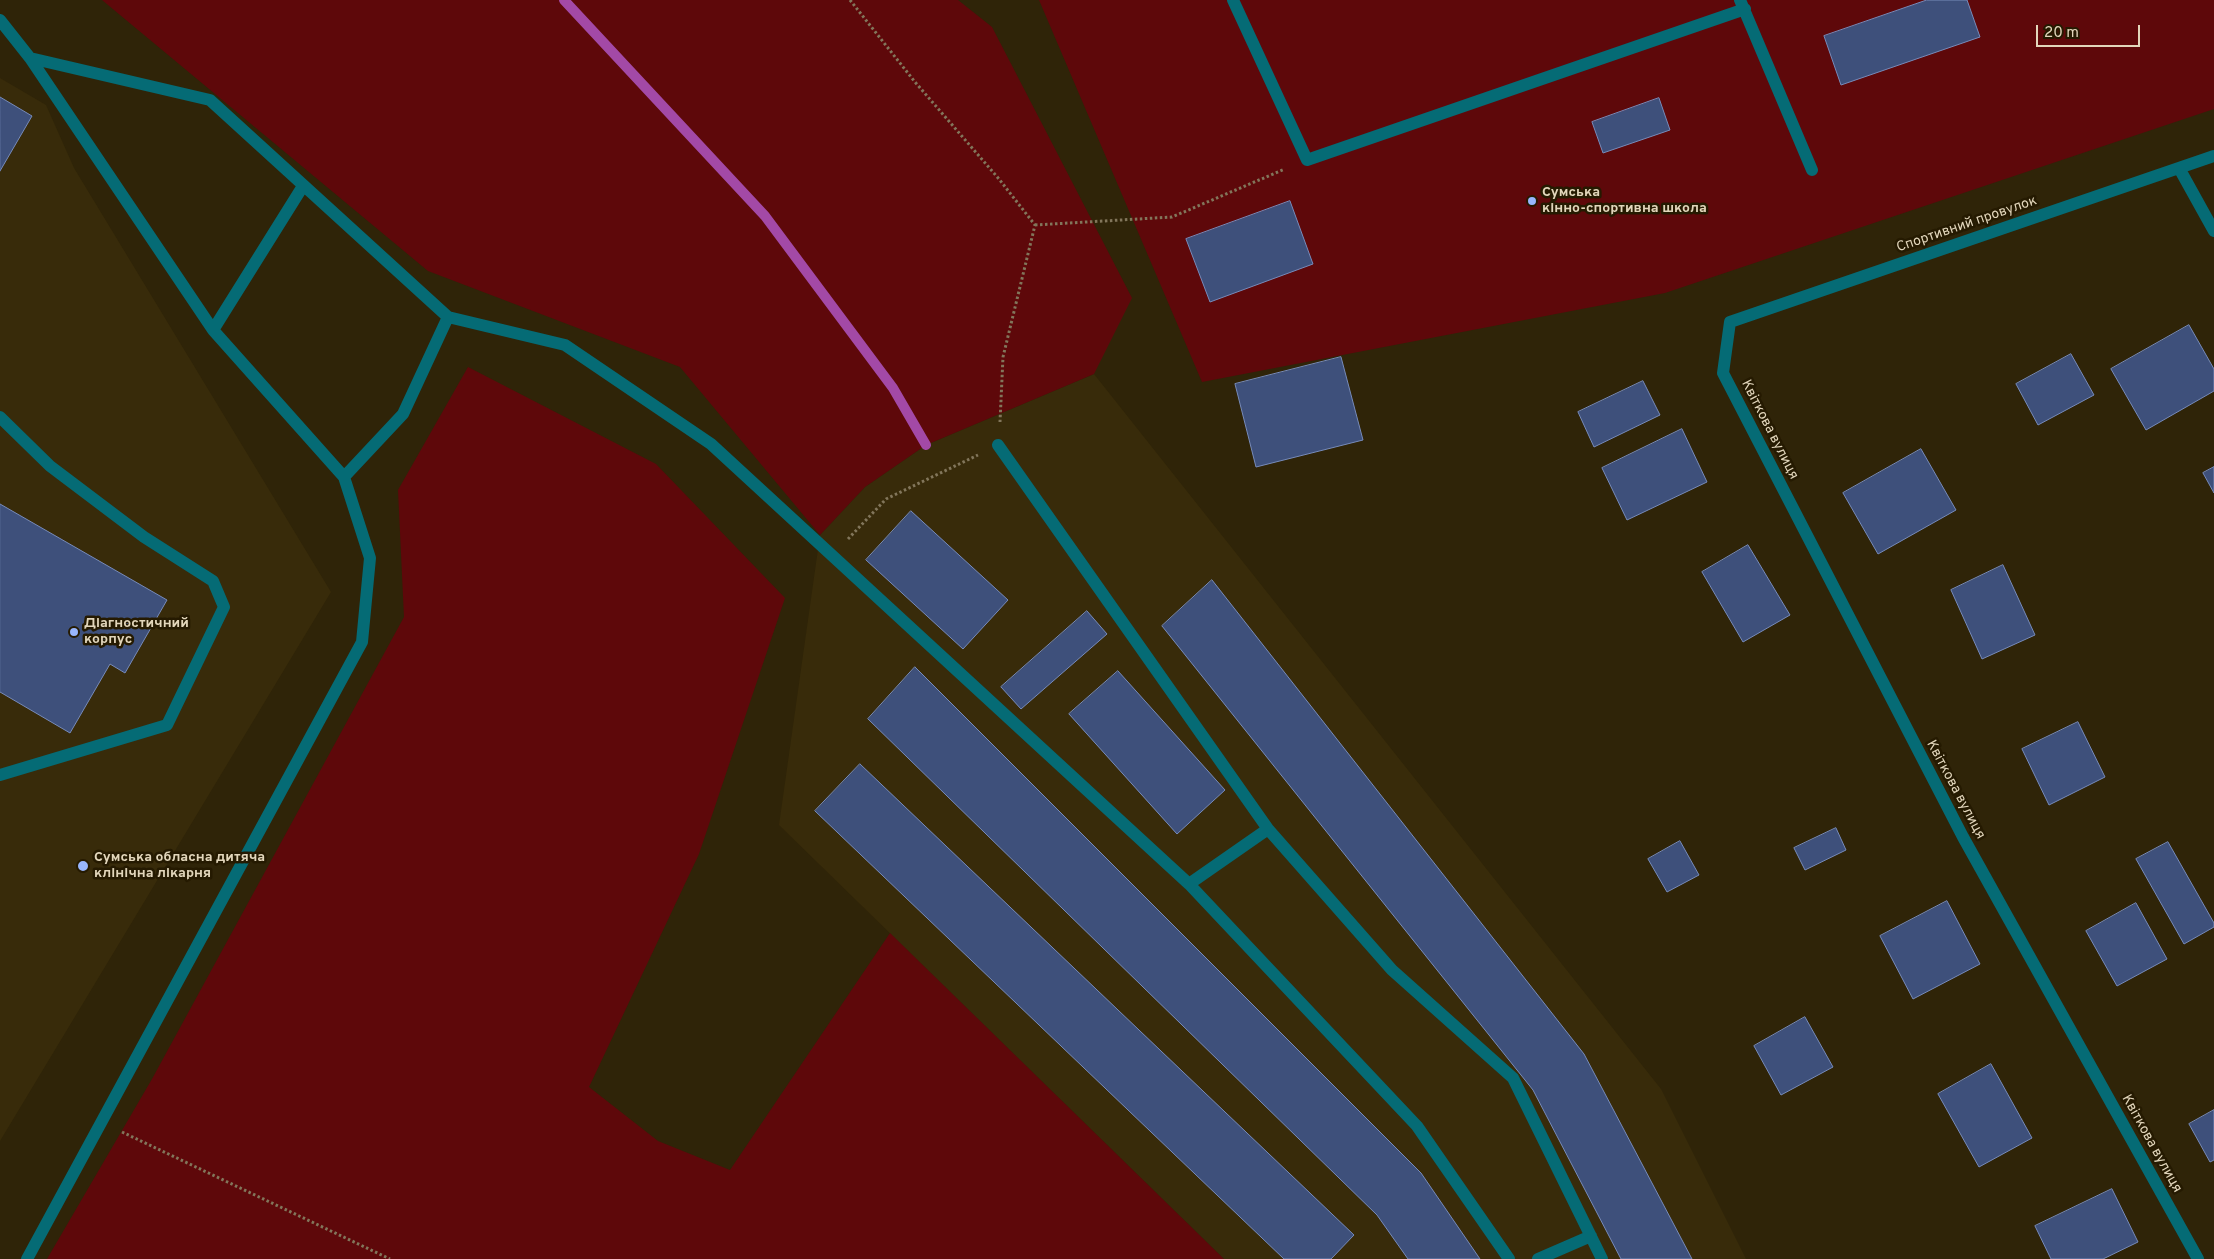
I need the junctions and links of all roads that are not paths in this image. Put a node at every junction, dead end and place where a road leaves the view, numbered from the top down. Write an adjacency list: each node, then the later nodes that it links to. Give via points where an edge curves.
1 (1233, 0): 2 (street, via 1307,160)
2 (1742, 4): 7 (street)
3 (0, 20): 4 (street)
4 (30, 58): 8 (street, via 210,100); 12 (street)
5 (2214, 156): 6 (street, Спортивний провулок)
6 (2180, 168): 9 (street); 11 (street, Спортивний провулок)
7 (1812, 170)
8 (304, 186): 10 (street); 12 (street)
9 (2214, 231)
10 (448, 317): 15 (street, via 404,414); 18 (street, via 565,345 711,444)
11 (1730, 322): 24 (street, Квіткова вулиця, via 1723,373 1963,837)
12 (213, 330): 15 (street)
13 (0, 417): 16 (street, via 50,466 144,537 213,581 224,607 168,725)
14 (998, 445): 17 (street)
15 (344, 477): 20 (street, via 370,558 362,642)
16 (0, 775)
17 (1268, 829): 18 (street); 19 (street, via 1392,970 1513,1078)
18 (1189, 884): 21 (street, via 1417,1126)
19 (1591, 1236): 22 (street); 23 (street)
20 (27, 1259)
21 (1509, 1259)
22 (1538, 1259)
23 (1602, 1259)
24 (2198, 1259)

